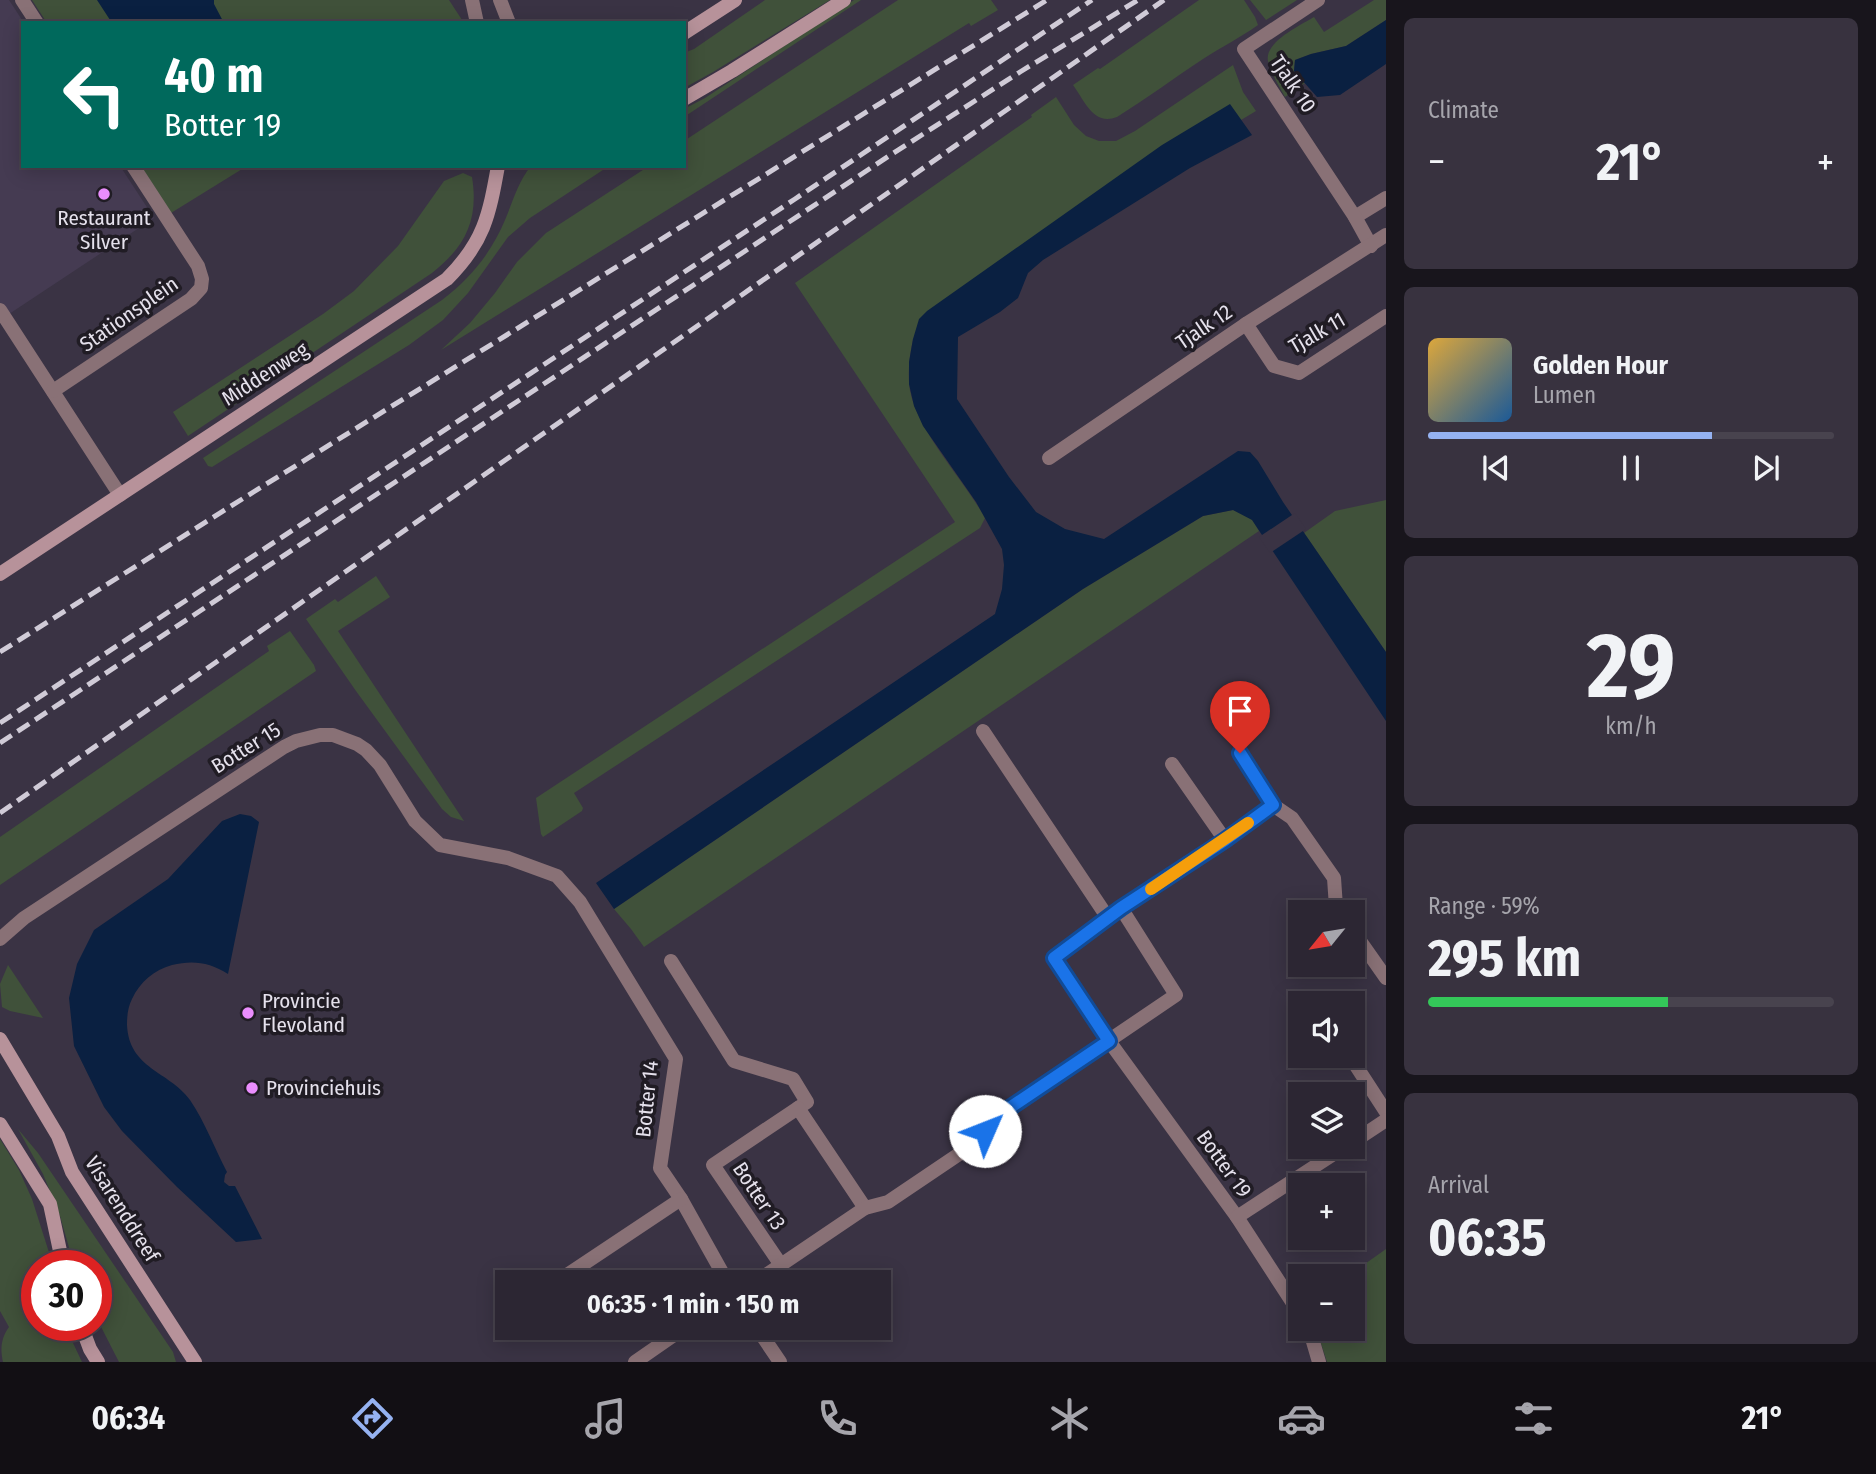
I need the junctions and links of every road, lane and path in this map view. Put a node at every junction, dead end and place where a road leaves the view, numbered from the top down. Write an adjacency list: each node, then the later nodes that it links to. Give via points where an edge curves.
1 (22, 0): 7 (street)
2 (472, 0): 8 (street)
3 (500, 0): 9 (street)
4 (735, 0): 10 (main road)
5 (844, 0): 11 (main road)
6 (1318, 0): 15 (street, Tjalk 10, via 1244,49)
7 (36, 21)
8 (477, 21)
9 (508, 21)
10 (686, 32)
11 (686, 98)
12 (134, 168): 21 (street, Stationsplein, via 198,266 201,288)
13 (498, 168): 23 (main road, Middenweg, via 478,243 447,279)
14 (1386, 198): 15 (street)
15 (1355, 217): 17 (street, Tjalk 10)
16 (1386, 235): 17 (street, Tjalk 12)
17 (1371, 246): 20 (street, Tjalk 12)
18 (0, 310): 21 (street)
19 (1386, 316): 20 (street, Tjalk 11, via 1299,373 1274,366)
20 (1246, 324): 22 (street, Tjalk 12)
21 (53, 391): 23 (street)
22 (1049, 458)
23 (120, 495): 24 (main road, Middenweg)
24 (0, 574)
25 (983, 732): 32 (street)
26 (1240, 753): 28 (street)
27 (1172, 764): 29 (street)
28 (1273, 805): 29 (street, Botter 19); 30 (street, via 1292,818 1334,878)
29 (1225, 840): 31 (street, Botter 19)
30 (1336, 900)
31 (1121, 908): 32 (street, Botter 19); 39 (street, via 1176,995)
32 (1108, 918): 39 (street, Botter 19, via 1054,958)
33 (0, 939): 36 (street, Botter 15, via 24,918 284,747 309,736 333,735 357,744 373,757 415,821 440,845 508,858 558,876 580,902)
34 (1365, 948): 37 (street)
35 (671, 961): 41 (street, via 734,1061 793,1079 807,1102)
36 (622, 970): 47 (street, Botter 14, via 676,1059 660,1167)
37 (1386, 978)
38 (0, 1039): 61 (main road, Visarenddreef, via 58,1136 72,1172)
39 (1109, 1041): 48 (street, Botter 13, via 1008,1109 974,1144 888,1202); 49 (street, Botter 19)
40 (1357, 1068): 42 (street)
41 (798, 1108): 48 (street); 51 (street, Botter 13, via 713,1165)
42 (1386, 1112)
43 (1386, 1120): 45 (street)
44 (0, 1124): 50 (main road, via 50,1204)
45 (1365, 1134)
46 (1326, 1159): 49 (street)
47 (681, 1199): 52 (street); 53 (street, Botter 14)
48 (865, 1208): 51 (street, Botter 13)
49 (1237, 1217): 55 (street, Botter 19)
50 (60, 1250)
51 (780, 1265): 54 (street, Botter 13)
52 (574, 1270)
53 (722, 1270)
54 (773, 1270)
55 (1288, 1296)
56 (667, 1340): 62 (street)
57 (766, 1340): 63 (street)
58 (87, 1341): 60 (main road)
59 (1313, 1341): 64 (street)
60 (98, 1362)
61 (194, 1362)
62 (635, 1362)
63 (780, 1362)
64 (1319, 1362)

